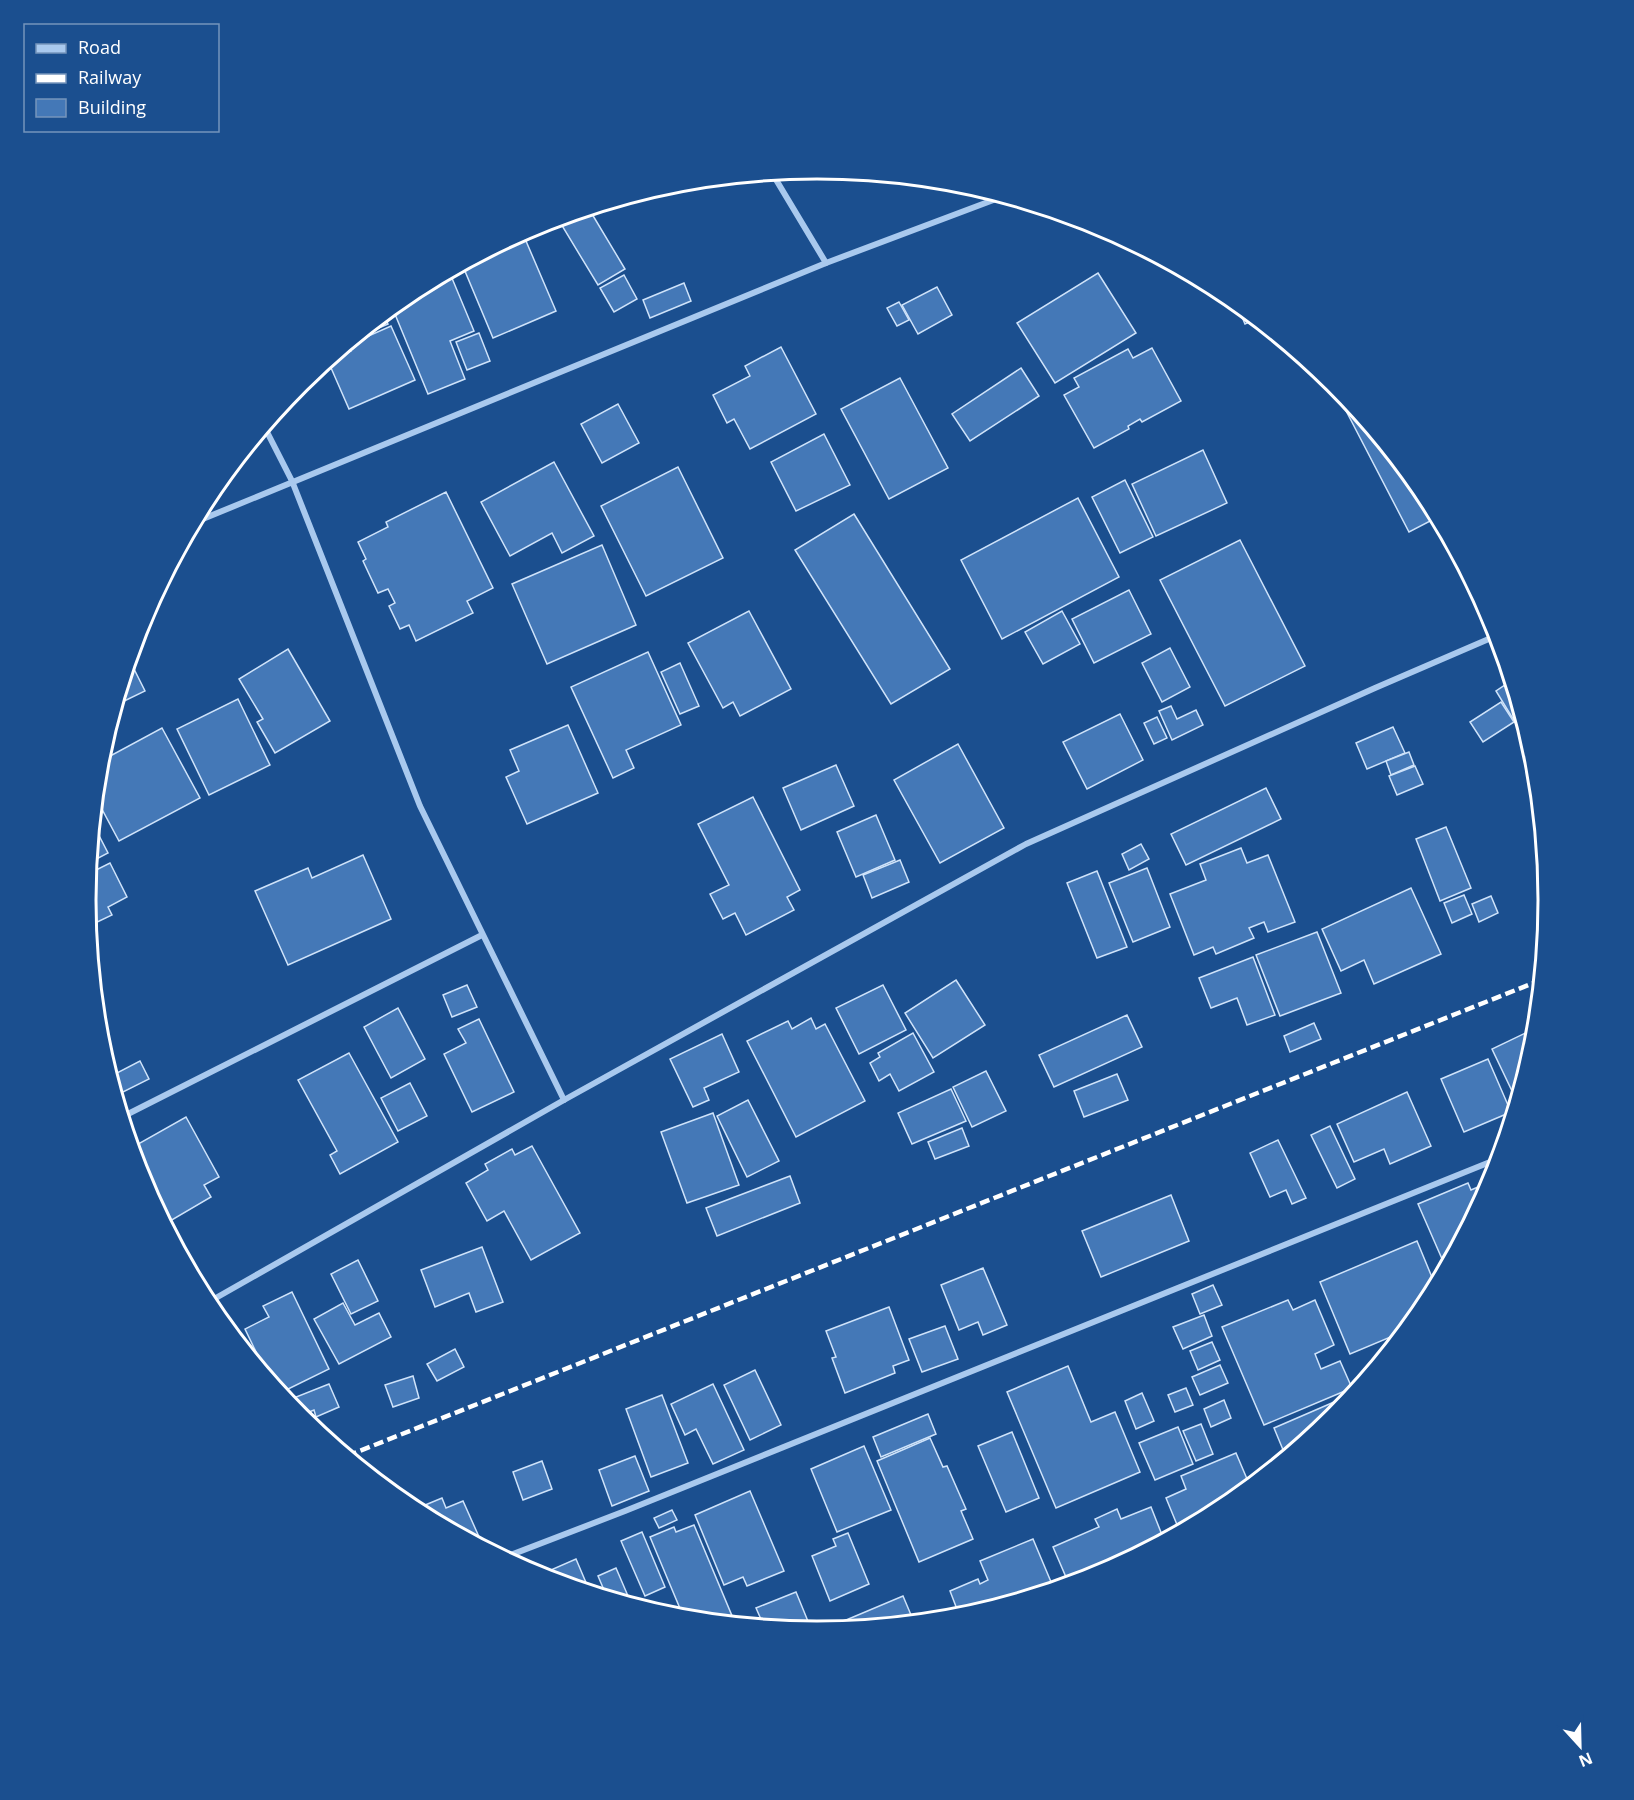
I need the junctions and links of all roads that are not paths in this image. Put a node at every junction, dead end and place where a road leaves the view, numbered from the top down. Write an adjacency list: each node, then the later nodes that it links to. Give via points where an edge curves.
1 (777, 181): 3 (street)
2 (991, 201): 3 (street)
3 (826, 263): 5 (street)
4 (268, 434): 5 (street)
5 (292, 481): 6 (street); 8 (street, via 420,806)
6 (207, 517)
7 (1489, 639): 9 (street, via 1026,844)
8 (482, 935): 9 (street); 10 (street)
9 (564, 1100): 12 (street)
10 (129, 1114)
11 (1488, 1163): 13 (street)
12 (216, 1298)
13 (514, 1554)

